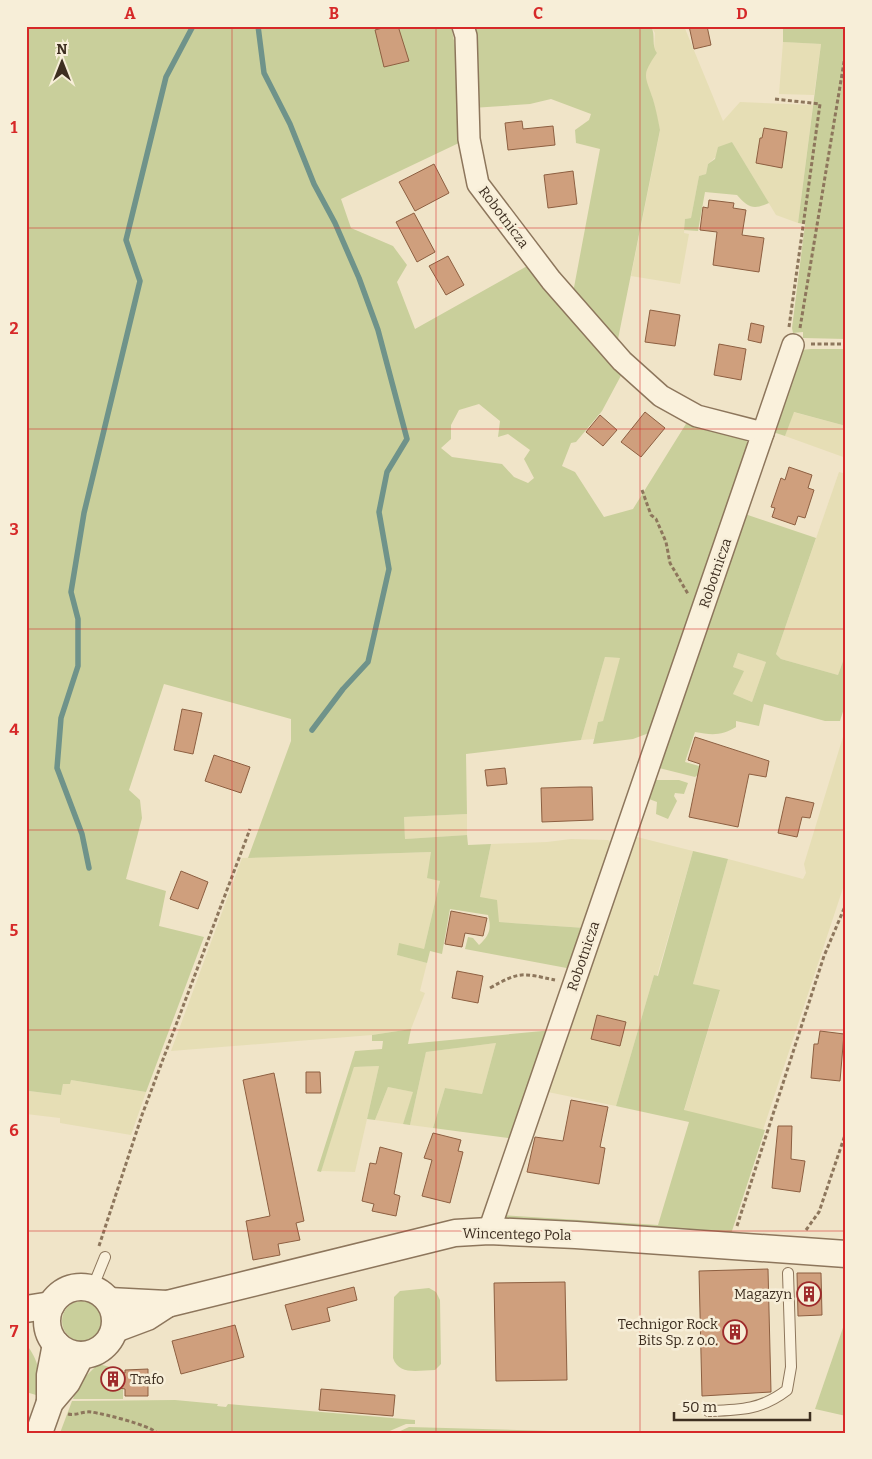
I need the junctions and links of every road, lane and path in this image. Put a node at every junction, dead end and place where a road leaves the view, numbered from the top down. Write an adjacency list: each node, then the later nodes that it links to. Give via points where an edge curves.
1 (463, 26): 6 (street, Robotnicza, via 469,139 478,184 551,280 622,361 661,396 697,416)
2 (846, 50): 5 (path, via 799,336)
3 (775, 99): 5 (path, via 820,104 788,331)
4 (846, 344): 5 (path)
5 (793, 345): 6 (street)
6 (763, 433): 8 (street, Robotnicza)
7 (642, 490): 8 (path, via 666,542 670,563 685,591)
8 (703, 608): 11 (street, Robotnicza)
9 (250, 829): 20 (path, via 142,1115 94,1259)
10 (846, 904): 14 (path, via 824,956)
11 (569, 983): 12 (path, via 523,973); 15 (street, Robotnicza)
12 (490, 988)
13 (846, 1132): 16 (path, via 819,1212)
14 (737, 1227)
15 (488, 1231): 17 (street, Wincentego Pola); 21 (street, Wincentego Pola, via 455,1233)
16 (801, 1237)
17 (846, 1254)
18 (104, 1257): 20 (lane)
19 (788, 1273): 27 (lane, via 791,1368 787,1390 771,1402 743,1410)
20 (100, 1286): 21 (street, Wincentego Pola); 22 (street, via 65,1291); 23 (street, via 115,1319)
21 (167, 1304): 23 (street, Wincentego Pola, via 147,1318)
22 (39, 1307): 24 (street, via 47,1324)
23 (114, 1329): 25 (street, via 105,1346)
24 (44, 1336): 25 (street, via 69,1353); 26 (street)
25 (81, 1355): 26 (street)
26 (57, 1408): 28 (street); 29 (path, via 74,1415 88,1412 137,1424)
27 (708, 1411)
28 (39, 1433)
29 (157, 1433)

